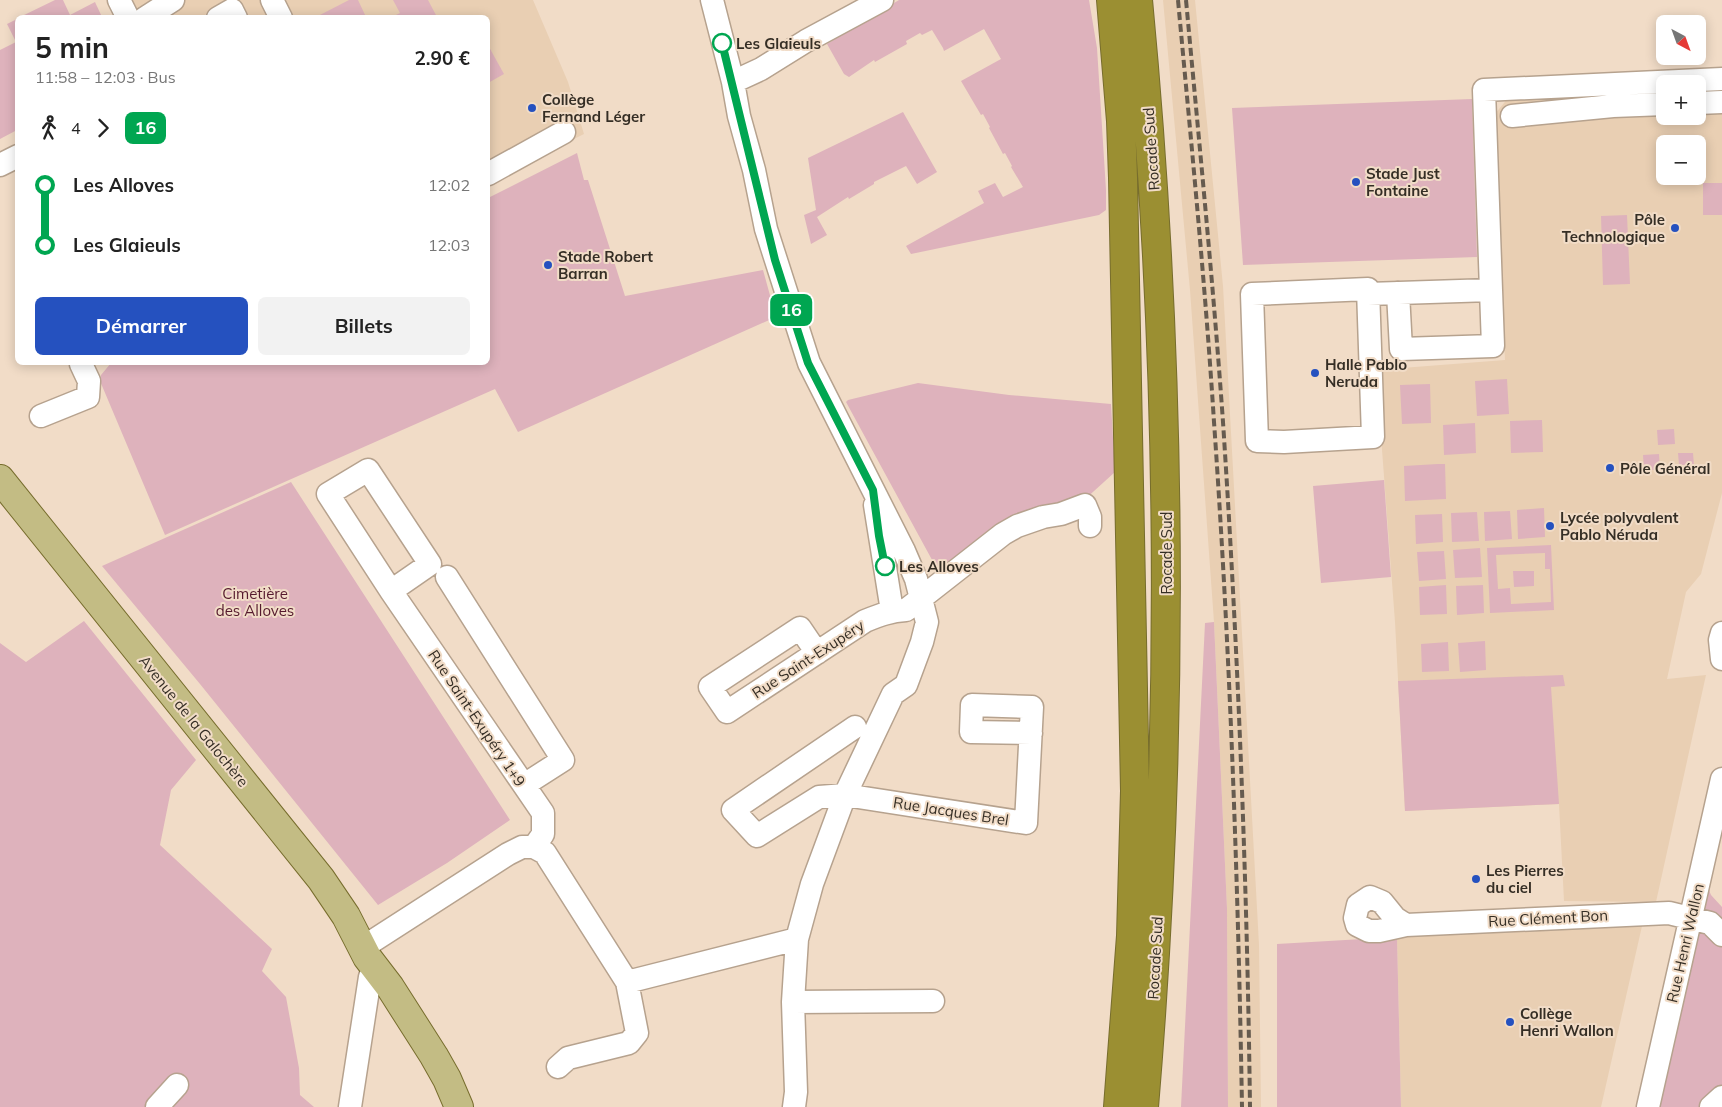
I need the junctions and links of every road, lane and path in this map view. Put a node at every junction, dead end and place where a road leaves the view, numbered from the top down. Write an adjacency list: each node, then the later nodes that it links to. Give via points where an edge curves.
1 (119, 0): 8 (street)
2 (272, 0): 10 (street)
3 (712, 0): 12 (street)
4 (882, 0): 12 (street)
5 (1111, 0): 60 (highway, Rocade Sud, via 1123,169 1135,791 1131,927)
6 (1138, 0): 61 (highway, Rocade Sud, via 1160,280 1167,641 1157,931)
7 (166, 2): 9 (street)
8 (126, 15)
9 (149, 15)
10 (280, 15)
11 (1722, 79): 13 (street)
12 (733, 82): 28 (street, via 766,229 808,363)
13 (1613, 96): 15 (street); 17 (street); 22 (street, via 1484,90)
14 (1722, 102): 16 (street)
15 (1656, 103)
16 (1706, 103)
17 (1512, 116)
18 (564, 132): 21 (street)
19 (15, 158): 20 (street)
20 (0, 165)
21 (490, 173)
22 (1491, 290): 23 (street); 23 (street, via 1493,346 1401,349)
23 (1398, 293): 24 (street)
24 (1368, 294): 24 (street, via 1373,437 1257,441 1252,294 1368,290)
25 (82, 365): 26 (street, via 89,381 88,397)
26 (41, 416)
27 (0, 479): 49 (main road, Avenue de la Galochère, via 321,879)
28 (873, 490): 32 (street, via 914,572); 33 (street)
29 (1090, 526): 32 (street, Rue Saint-Exupéry, via 1085,505 1017,526 981,550)
30 (447, 577): 40 (street, via 563,760)
31 (391, 591): 31 (street, Rue Saint-Exupéry 1+9, via 328,494 368,470 430,564); 40 (street, Rue Saint-Exupéry 1+9)
32 (923, 598): 33 (street, Rue Saint-Exupéry, via 906,610); 41 (street, via 927,622 906,685 893,694)
33 (892, 611): 35 (street, Rue Saint-Exupéry, via 865,622)
34 (1722, 633): 36 (street)
35 (817, 653): 35 (street, Rue Saint-Exupéry, via 727,712 710,687 800,628)
36 (1722, 659)
37 (855, 726): 41 (street, via 732,810 757,836 819,796)
38 (1032, 733): 41 (street, Rue Jacques Brel, via 1026,823)
39 (1722, 778): 44 (street, Rue Henri Wallon)
40 (524, 786): 42 (street, Rue Saint-Exupéry 1+9, via 543,813 543,834)
41 (845, 795): 48 (street, via 812,884)
42 (534, 848): 49 (street, via 522,848 508,854); 50 (street, via 544,853 552,863)
43 (1722, 855): 44 (street)
44 (1701, 871): 45 (street, Rue Henri Wallon)
45 (1690, 917): 46 (street, Rue Clément Bon, via 1653,912); 47 (street, Rue Clément Bon, via 1710,923); 62 (street, Rue Henri Wallon)
46 (1406, 925)
47 (1722, 935)
48 (797, 939): 50 (street); 52 (street)
49 (369, 959): 57 (street, via 370,978); 58 (main road, Avenue de la Galochère, via 425,1041)
50 (627, 982): 53 (street, via 637,1033 629,1043 568,1058)
51 (933, 1001): 52 (street)
52 (793, 1002): 59 (street)
53 (558, 1067)
54 (177, 1085): 56 (street)
55 (1722, 1097): 63 (street)
56 (157, 1107)
57 (350, 1107)
58 (459, 1107)
59 (794, 1107)
60 (1118, 1107)
61 (1144, 1107)
62 (1648, 1107)
63 (1711, 1107)

